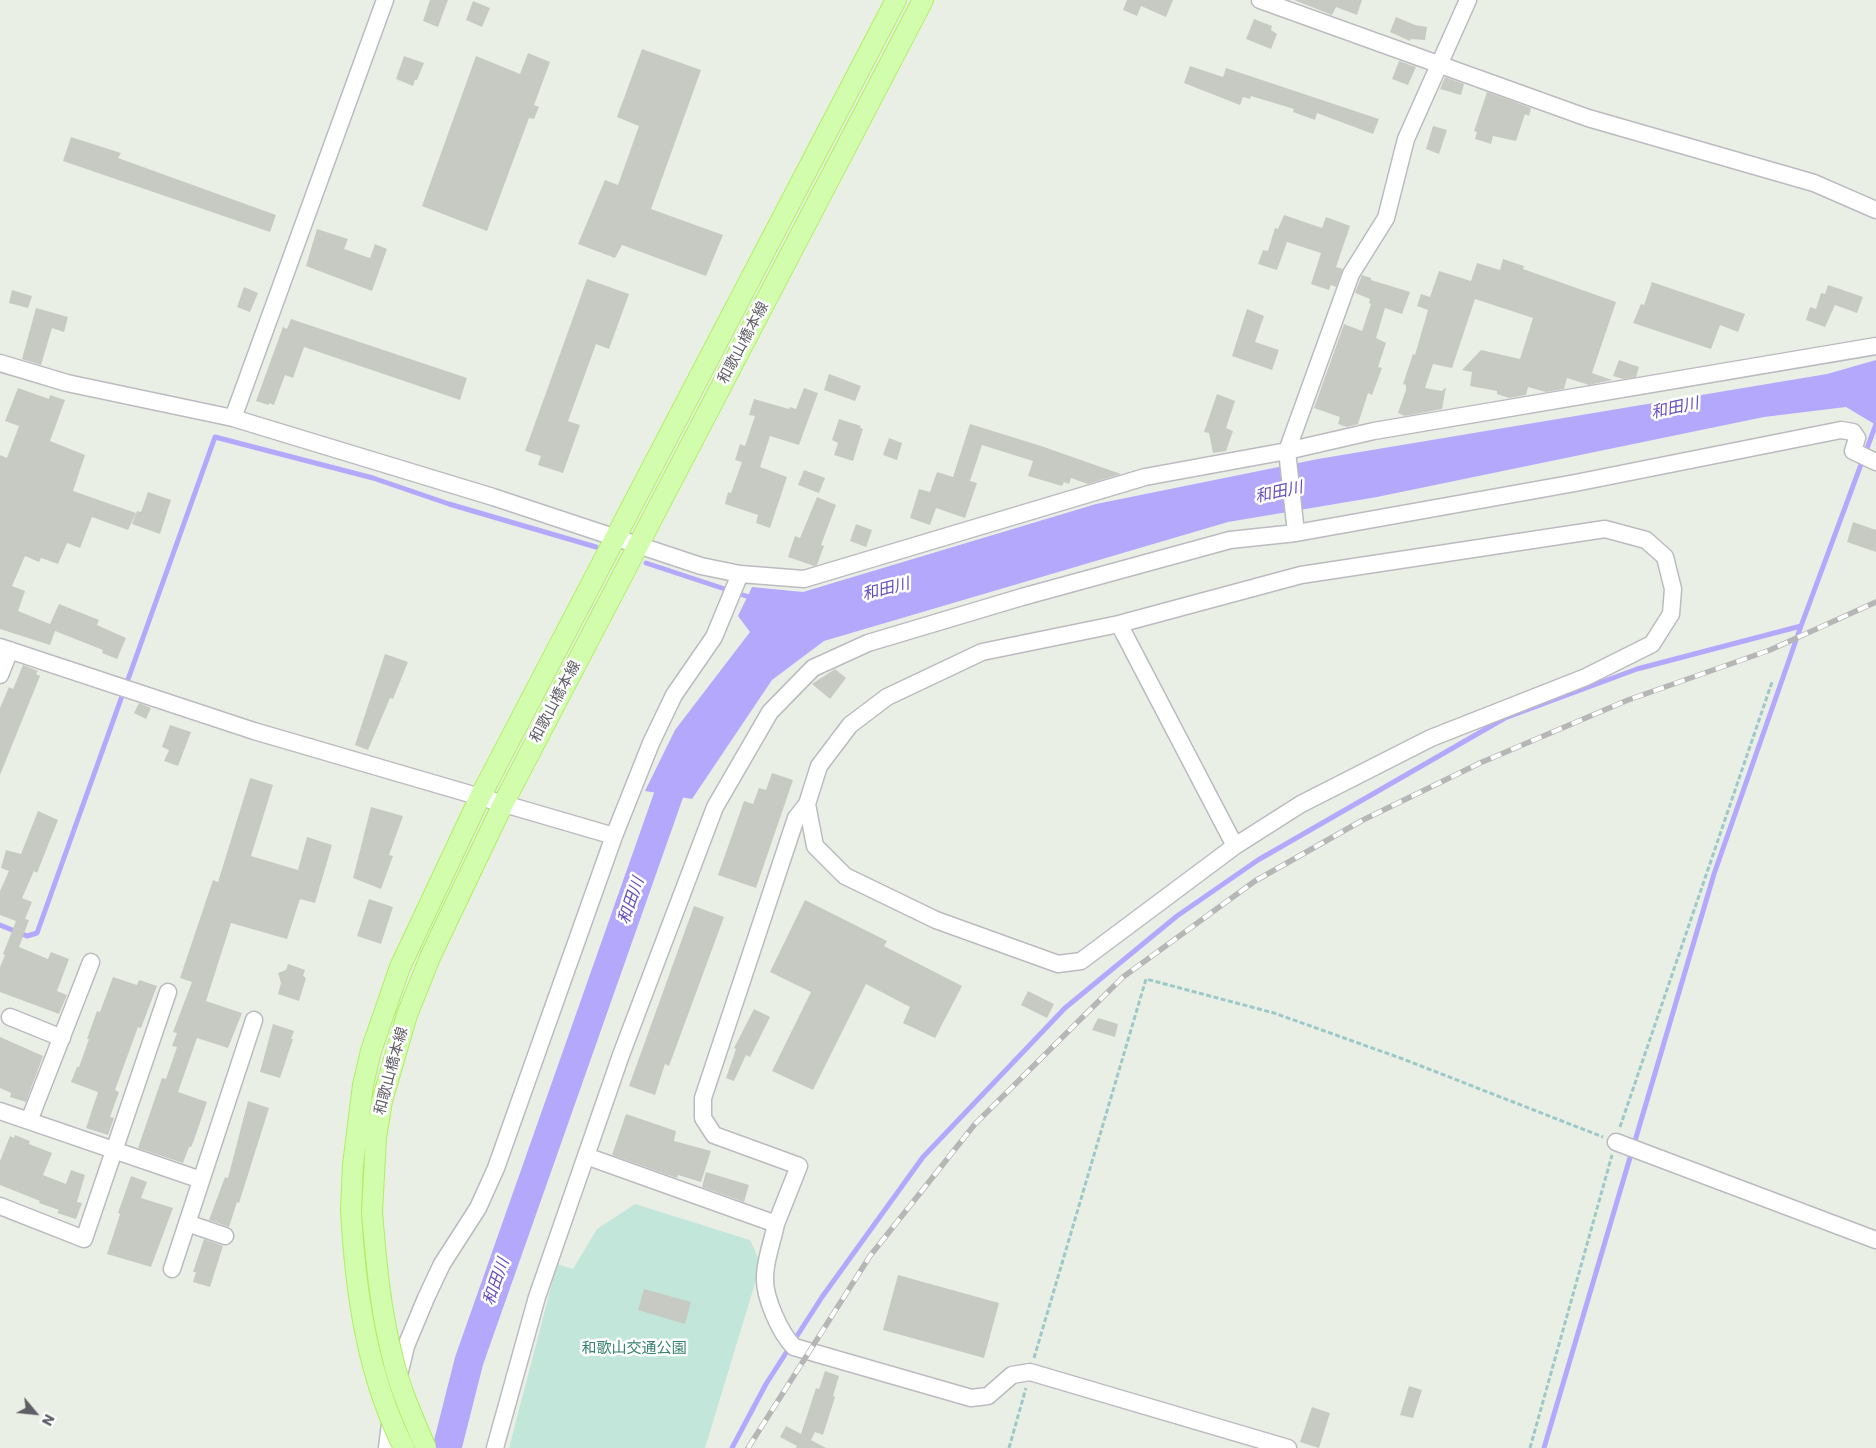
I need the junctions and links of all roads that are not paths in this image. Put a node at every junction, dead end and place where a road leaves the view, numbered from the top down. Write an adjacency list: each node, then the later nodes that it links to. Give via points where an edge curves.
1 (385, 0): 10 (street)
2 (896, 0): 14 (main road, 和歌山橋本線)
3 (923, 0): 15 (main road, 和歌山橋本線)
4 (1260, 0): 6 (street)
5 (1468, 0): 6 (street)
6 (1438, 66): 7 (street, via 1588,118 1814,183); 11 (street, via 1406,139 1386,218 1351,274)
7 (1876, 210)
8 (1876, 346): 11 (street, via 1374,431)
9 (0, 363): 10 (street, via 67,383)
10 (232, 418): 14 (street)
11 (1287, 451): 13 (street); 16 (street, via 1145,477 804,579)
12 (1876, 462): 13 (street, via 1854,451 1857,438 1853,432 1841,430 1575,483)
13 (1296, 529): 34 (street, via 1230,540 1022,598 868,643 813,668 770,712 715,807)
14 (615, 537): 15 (street); 20 (main road, 和歌山橋本線)
15 (638, 545): 16 (street, via 701,566); 21 (main road, 和歌山橋本線)
16 (740, 574): 23 (street, via 714,637 674,695)
17 (1119, 624): 22 (street, via 982,652 887,697 850,725 819,766); 24 (street); 24 (street, via 1301,575 1604,529 1646,540 1665,557 1673,590 1671,614 1652,644 1586,677 1431,738 1301,804)
18 (5, 648): 19 (street); 20 (street, via 254,731)
19 (0, 675)
20 (480, 797): 21 (street); 43 (main road, 和歌山橋本線, bridge, via 400,967 371,1052 357,1120 351,1209 358,1296 370,1352)
21 (503, 804): 23 (street); 44 (main road, 和歌山橋本線, bridge, via 446,922 407,1015 382,1101 376,1138 372,1212 377,1270 392,1356 406,1402)
22 (807, 804): 24 (street, via 815,846 845,876 936,920 1058,964 1081,961); 38 (street, via 796,818 703,1098 703,1118 714,1135 799,1166)
23 (614, 836): 42 (street, via 496,1168 478,1208 442,1264 414,1322 400,1368)
24 (1235, 846)
25 (91, 962): 29 (street)
26 (168, 992): 33 (street)
27 (10, 1017): 29 (street)
28 (254, 1020): 35 (street)
29 (62, 1038): 31 (street)
30 (1, 1116): 31 (street)
31 (28, 1121): 33 (street)
32 (1616, 1142): 40 (street)
33 (115, 1151): 35 (street); 36 (street, via 84,1239)
34 (586, 1156): 38 (street); 45 (street, via 537,1297)
35 (201, 1180): 37 (street)
36 (0, 1206)
37 (187, 1223): 39 (street); 41 (street)
38 (776, 1224): 46 (street, via 765,1277 773,1313 794,1347 971,1398 988,1396 1012,1375 1030,1372)
39 (226, 1236)
40 (1876, 1240)
41 (172, 1269)
42 (387, 1448)
43 (404, 1448)
44 (426, 1448)
45 (495, 1448)
46 (1288, 1448)

